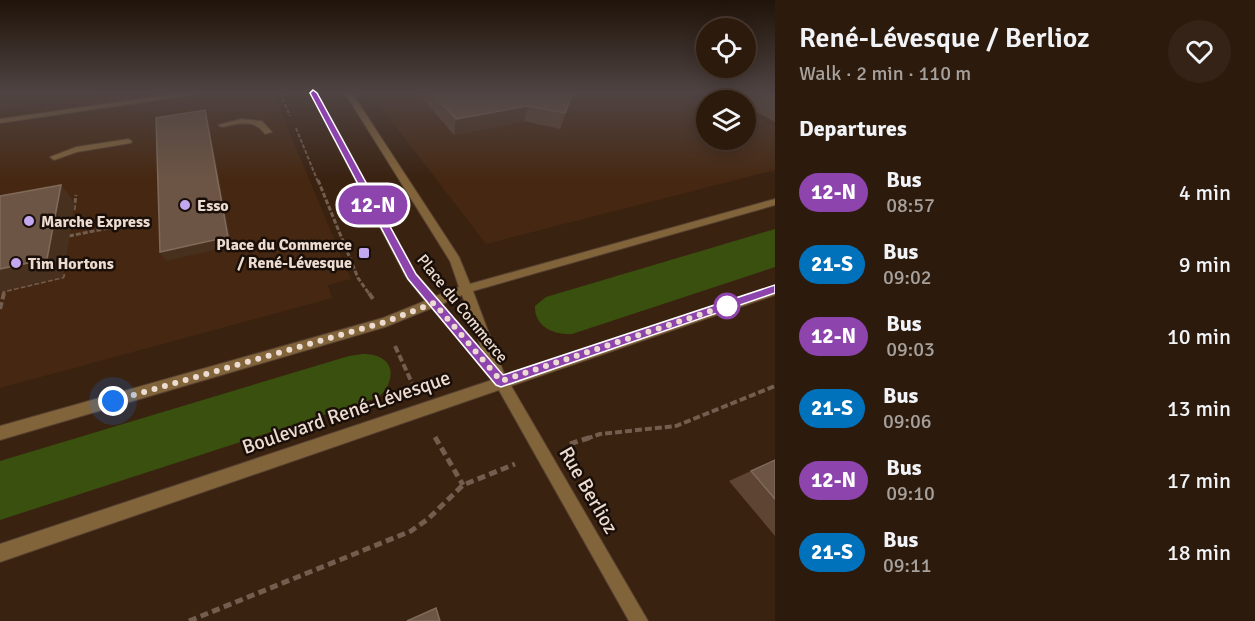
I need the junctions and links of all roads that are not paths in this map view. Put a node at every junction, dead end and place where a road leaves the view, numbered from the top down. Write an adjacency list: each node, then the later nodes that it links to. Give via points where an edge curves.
1 (239, 122): 5 (street)
2 (260, 122): 6 (street)
3 (329, 122): 12 (street, Place du Commerce, via 412,277)
4 (367, 122): 10 (street, Place du Commerce, via 455,260)
5 (222, 124)
6 (268, 132)
7 (128, 141): 8 (street)
8 (54, 157)
9 (775, 202): 10 (street)
10 (466, 289): 12 (street); 13 (street, Place du Commerce)
11 (775, 290): 13 (street, Boulevard René-Lévesque)
12 (434, 303): 13 (street, Place du Commerce); 14 (street, via 385,322)
13 (501, 381): 15 (street, Boulevard René-Lévesque); 16 (street, Rue Berlioz)
14 (0, 433)
15 (0, 553)
16 (639, 621)

